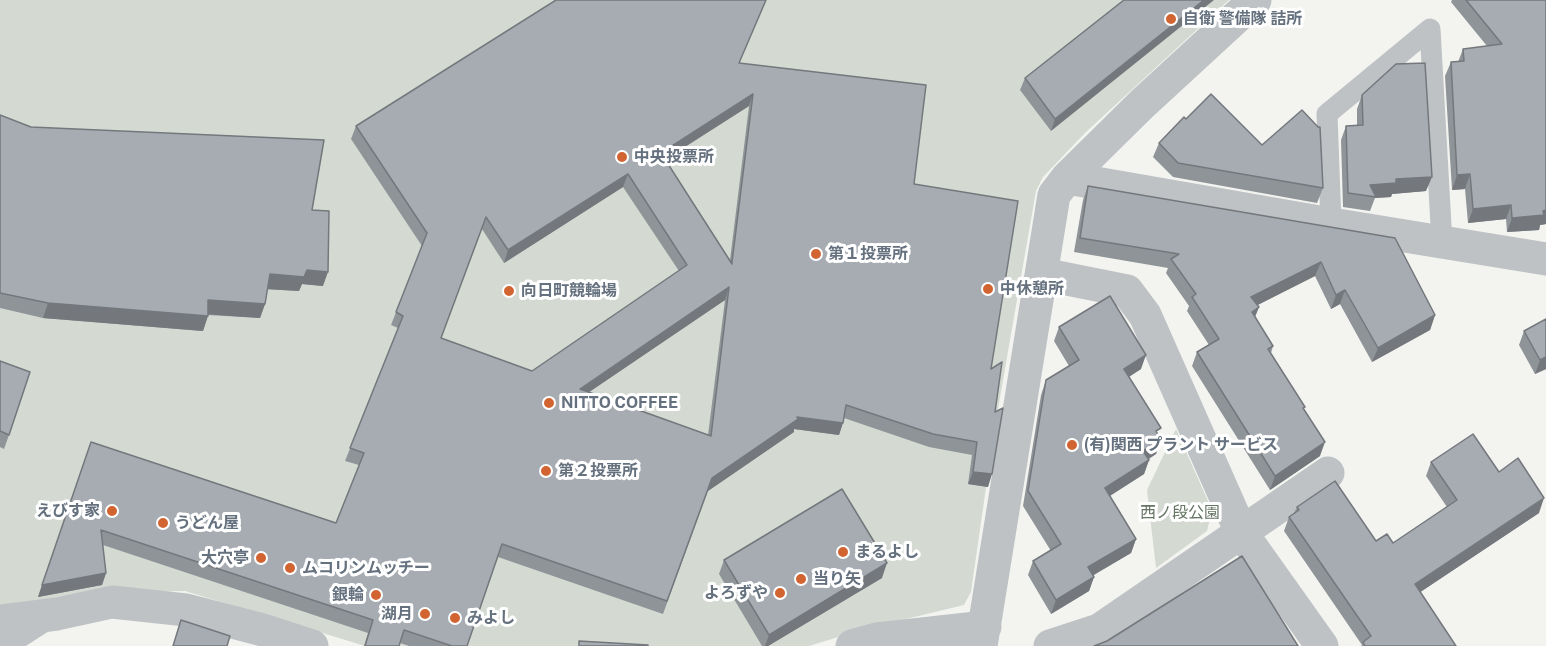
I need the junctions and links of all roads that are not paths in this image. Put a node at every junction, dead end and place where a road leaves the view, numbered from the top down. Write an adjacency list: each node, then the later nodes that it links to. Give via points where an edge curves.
1 (1255, 0): 2 (street)
2 (1067, 178): 3 (street); 6 (street, via 1054,195)
3 (1331, 225): 4 (street); 4 (lane, via 1327,114 1430,29)
4 (1442, 243): 5 (street)
5 (1546, 259)
6 (1042, 274): 8 (street, via 1126,291 1144,315); 11 (street)
7 (1328, 473): 8 (street)
8 (1241, 532): 15 (street, via 1099,630); 16 (street)
9 (57, 614): 10 (street); 12 (lane); 13 (street, via 112,602 186,610)
10 (0, 621)
11 (983, 637): 14 (street, via 877,639)
12 (0, 646)
13 (312, 646)
14 (852, 646)
15 (1050, 646)
16 (1322, 646)

